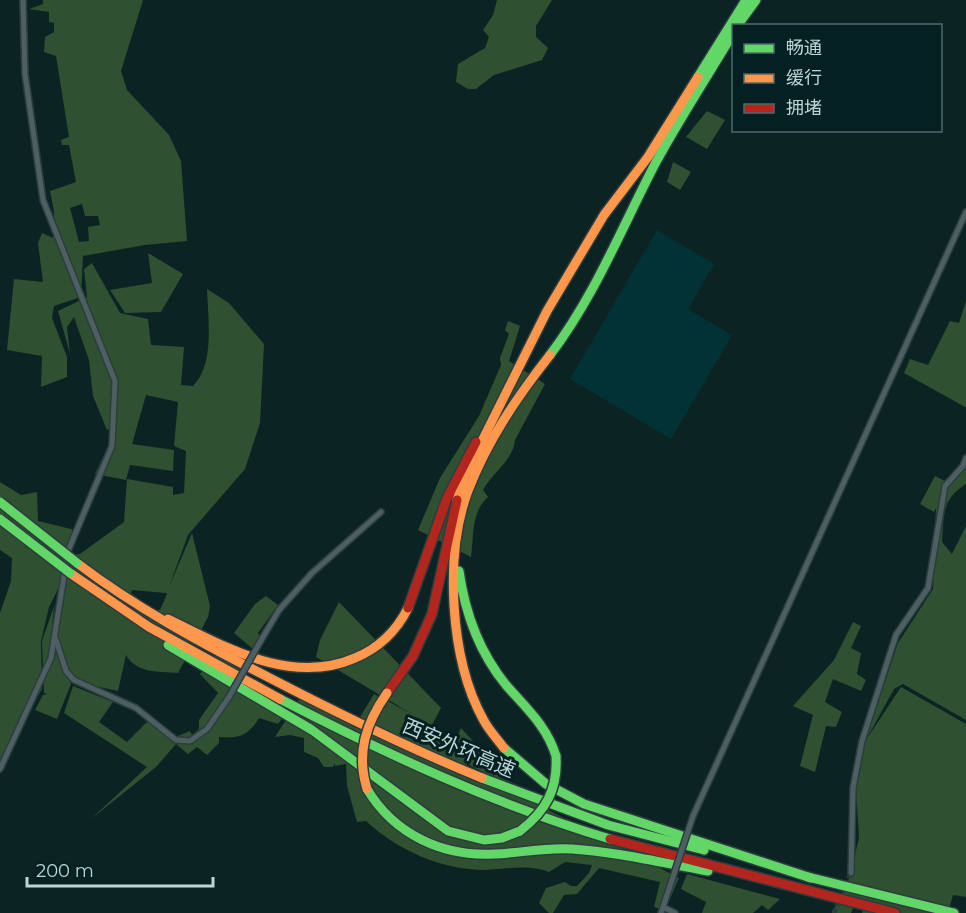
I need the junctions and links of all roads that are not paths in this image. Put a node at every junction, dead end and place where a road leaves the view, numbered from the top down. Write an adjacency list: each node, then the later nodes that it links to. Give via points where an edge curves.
1 (23, 0): 15 (street, via 26,74 43,201 115,381 112,446 68,551)
2 (746, 0): 7 (highway, via 648,157 604,215 547,311)
3 (756, 0): 4 (highway)
4 (738, 24)
5 (732, 35): 12 (highway, via 656,162 566,334 518,396 481,460)
6 (966, 212): 20 (street, bridge, via 693,816)
7 (503, 403): 13 (highway, via 454,477 439,512 414,596 401,620 377,645 350,661 309,670 266,663); 19 (highway, bridge, via 468,467 457,497 428,624 413,656 373,713 362,741 361,769 377,807 395,825 423,841 450,849 484,854 558,848 594,851)
8 (966, 458): 17 (street, via 945,486 928,588 896,635 861,741 853,788)
9 (0, 502): 13 (highway, 西安外环高速, bridge)
10 (381, 512): 15 (street, bridge, via 312,573 279,610 229,697 207,729 190,741 177,740 136,708 74,680 66,670)
11 (0, 519): 14 (highway, 西安外环高速, bridge)
12 (458, 532): 14 (highway, bridge, via 462,592 474,632 493,667 544,728 556,756 557,778 551,798 538,817 520,831 491,841 448,831 312,730 174,649); 18 (highway, via 454,599 463,670 483,720 507,753 546,784 584,804)
13 (110, 588): 18 (highway, 西安外环高速, via 178,631 397,741 493,783 596,821)
14 (110, 603): 19 (highway, 西安外环高速, via 197,655 339,728 459,783 594,834)
15 (55, 636): 16 (street, via 51,658)
16 (0, 769)
17 (851, 873)
18 (811, 878): 24 (highway, 西安外环高速)
19 (783, 885): 23 (highway, 西安外环高速)
20 (663, 907): 21 (street); 22 (street)
21 (661, 913)
22 (675, 913)
23 (895, 913)
24 (953, 913)

